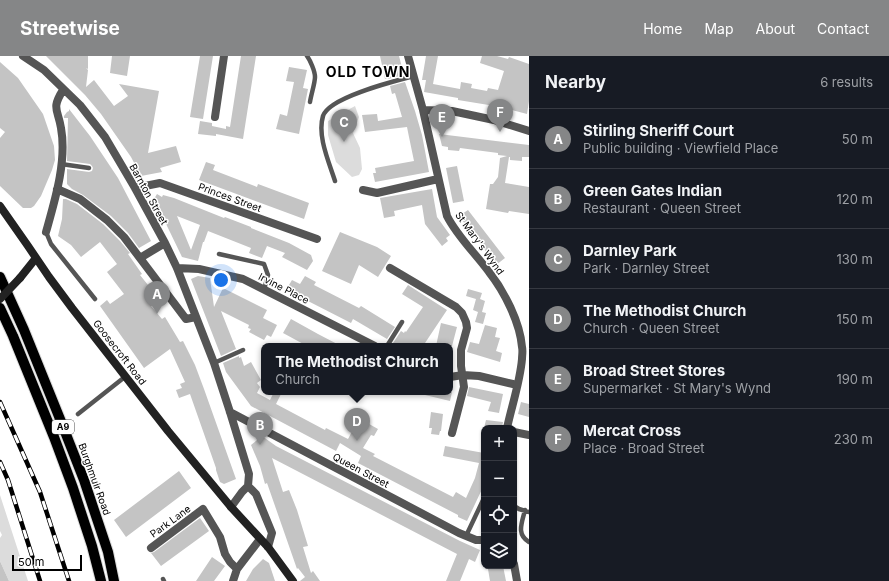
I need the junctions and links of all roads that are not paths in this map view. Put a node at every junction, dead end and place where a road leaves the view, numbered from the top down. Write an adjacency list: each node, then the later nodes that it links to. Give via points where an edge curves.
1 (23, 56): 5 (street, Barnton Street)
2 (224, 56): 10 (street)
3 (307, 56): 8 (lane, via 315,77)
4 (408, 56): 6 (street, St Mary's Wynd)
5 (34, 60): 7 (street, Barnton Street)
6 (414, 76): 9 (street, St Mary's Wynd); 15 (lane, via 351,95 324,114 322,136)
7 (63, 90): 12 (street, via 56,103 61,128); 16 (street, Barnton Street, via 80,105 105,137)
8 (310, 102)
9 (423, 110): 11 (street, via 452,111); 14 (street, St Mary's Wynd)
10 (215, 117)
11 (529, 131)
12 (61, 164): 13 (lane); 17 (street)
13 (89, 168)
14 (438, 179): 18 (street, via 377,193); 42 (street, St Mary's Wynd, via 452,226 490,273 511,308 522,347)
15 (335, 181)
16 (135, 188): 21 (street, Princes Street, via 160,183); 22 (street, Barnton Street)
17 (58, 189): 20 (street); 25 (street, via 80,199 107,220)
18 (363, 190)
19 (0, 206): 24 (main road, Goosecroft Road)
20 (46, 232): 31 (lane, via 51,244)
21 (317, 239)
22 (165, 243): 25 (street); 26 (street, Barnton Street)
23 (219, 254): 29 (lane, via 264,264 268,275)
24 (36, 258): 30 (main road, bridge); 40 (main road, Goosecroft Road)
25 (140, 258): 33 (street, via 186,319)
26 (177, 268): 29 (street, Irvine Place, via 199,269 243,279); 33 (street, Barnton Street)
27 (390, 268): 39 (street, via 462,313 466,322 461,350)
28 (0, 276): 63 (main road, Burghmuir Road / A9, via 84,480 108,552)
29 (264, 290): 35 (street, Irvine Place)
30 (0, 299)
31 (95, 299)
32 (0, 308): 62 (main road, A9, via 73,488)
33 (196, 318): 38 (street, Barnton Street)
34 (402, 322): 36 (lane)
35 (369, 343)
36 (389, 343)
37 (243, 350): 38 (lane)
38 (213, 361): 43 (street, Barnton Street)
39 (463, 375): 41 (street); 42 (street); 46 (street, via 464,387)
40 (126, 376): 44 (lane); 51 (main road, Goosecroft Road)
41 (453, 377)
42 (517, 385): 45 (street, St Mary's Wynd)
43 (230, 412): 49 (street, Barnton Street, via 249,474); 54 (street, Queen Street)
44 (78, 414)
45 (508, 425)
46 (452, 433)
47 (517, 433): 48 (street)
48 (529, 435)
49 (248, 486): 51 (street); 58 (street, via 256,494 272,533)
50 (481, 504): 54 (lane)
51 (231, 507): 55 (main road, Goosecroft Road)
52 (517, 508): 53 (lane)
53 (527, 511): 57 (lane, via 521,526 521,534)
54 (466, 536): 56 (street, Queen Street)
55 (260, 538): 58 (main road, Goosecroft Road); 60 (street)
56 (481, 540)
57 (529, 542)
58 (268, 547): 65 (main road, Goosecroft Road)
59 (151, 548): 60 (street, Park Lane, via 203,509 220,537 225,554)
60 (237, 569): 64 (street)
61 (515, 569): 66 (street)
62 (101, 581)
63 (114, 581)
64 (233, 581)
65 (293, 581)
66 (517, 581)

